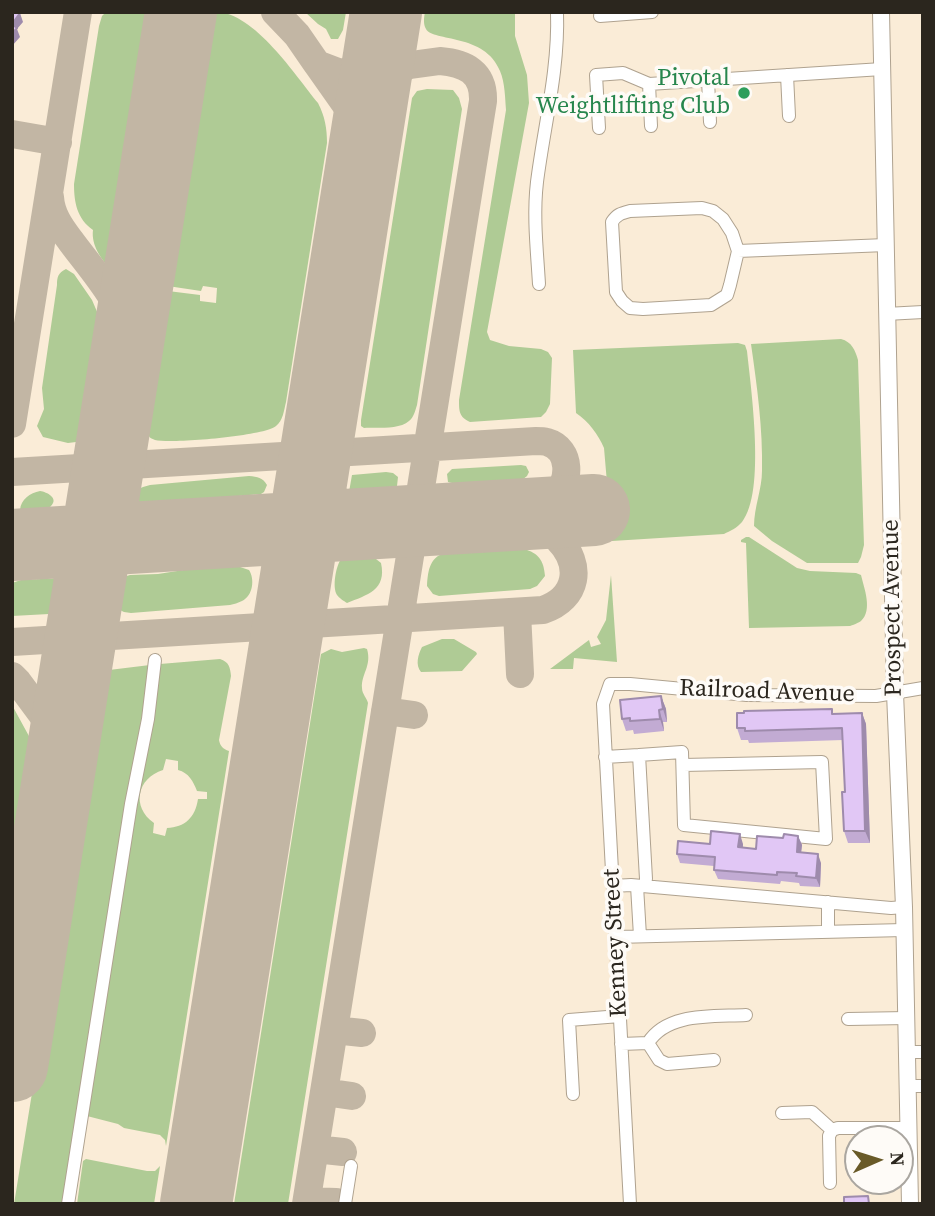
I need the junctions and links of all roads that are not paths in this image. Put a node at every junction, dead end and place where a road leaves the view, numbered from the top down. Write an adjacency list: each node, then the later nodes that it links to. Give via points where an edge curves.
1 (557, 12): 15 (street, via 555,70 537,185)
2 (652, 12): 4 (street)
3 (881, 12): 5 (main road, Prospect Avenue)
4 (600, 16)
5 (882, 69): 6 (street); 13 (main road, Prospect Avenue)
6 (787, 75): 7 (street); 9 (street)
7 (708, 80): 8 (street); 10 (street)
8 (649, 84): 11 (street); 12 (street, via 623,73 596,75)
9 (789, 116)
10 (710, 122)
11 (651, 125)
12 (599, 128)
13 (886, 245): 14 (street); 17 (main road, Prospect Avenue)
14 (738, 251): 14 (street, via 723,219 702,208 630,211 612,222 617,292 631,308 720,301 730,285)
15 (539, 284)
16 (923, 312): 17 (street)
17 (886, 314): 21 (main road, Prospect Avenue)
18 (155, 660): 49 (street)
19 (610, 684): 21 (street, Railroad Avenue, via 747,695); 23 (street, Kenney Street, via 603,704)
20 (923, 688): 21 (street, Railroad Avenue)
21 (895, 693): 28 (main road, Prospect Avenue)
22 (639, 755): 23 (street); 24 (street, via 682,752); 25 (street)
23 (605, 757): 26 (street, Kenney Street)
24 (683, 765): 24 (street, via 684,825 825,839 822,762)
25 (642, 882): 26 (street); 27 (street); 31 (street)
26 (612, 886): 32 (street, Kenney Street)
27 (828, 902): 28 (street); 30 (street)
28 (904, 907): 29 (main road, Prospect Avenue)
29 (904, 930): 30 (street); 35 (main road, Prospect Avenue)
30 (828, 931): 31 (street)
31 (640, 936): 32 (street)
32 (615, 937): 34 (street, Kenney Street)
33 (746, 1015): 37 (street, via 681,1019 653,1034)
34 (620, 1016): 38 (street, Kenney Street); 42 (street, via 569,1020)
35 (907, 1018): 36 (street); 39 (main road, Prospect Avenue)
36 (848, 1019)
37 (648, 1043): 38 (street); 40 (street, via 667,1064)
38 (621, 1044): 51 (street, Kenney Street)
39 (915, 1052): 41 (main road, Prospect Avenue)
40 (714, 1059)
41 (915, 1086): 44 (main road, Prospect Avenue)
42 (573, 1094)
43 (782, 1113): 46 (street, via 812,1112)
44 (909, 1125)
45 (844, 1128): 46 (street)
46 (832, 1130): 48 (street)
47 (351, 1166): 50 (street)
48 (830, 1183)
49 (68, 1204)
50 (345, 1204)
51 (630, 1204)

